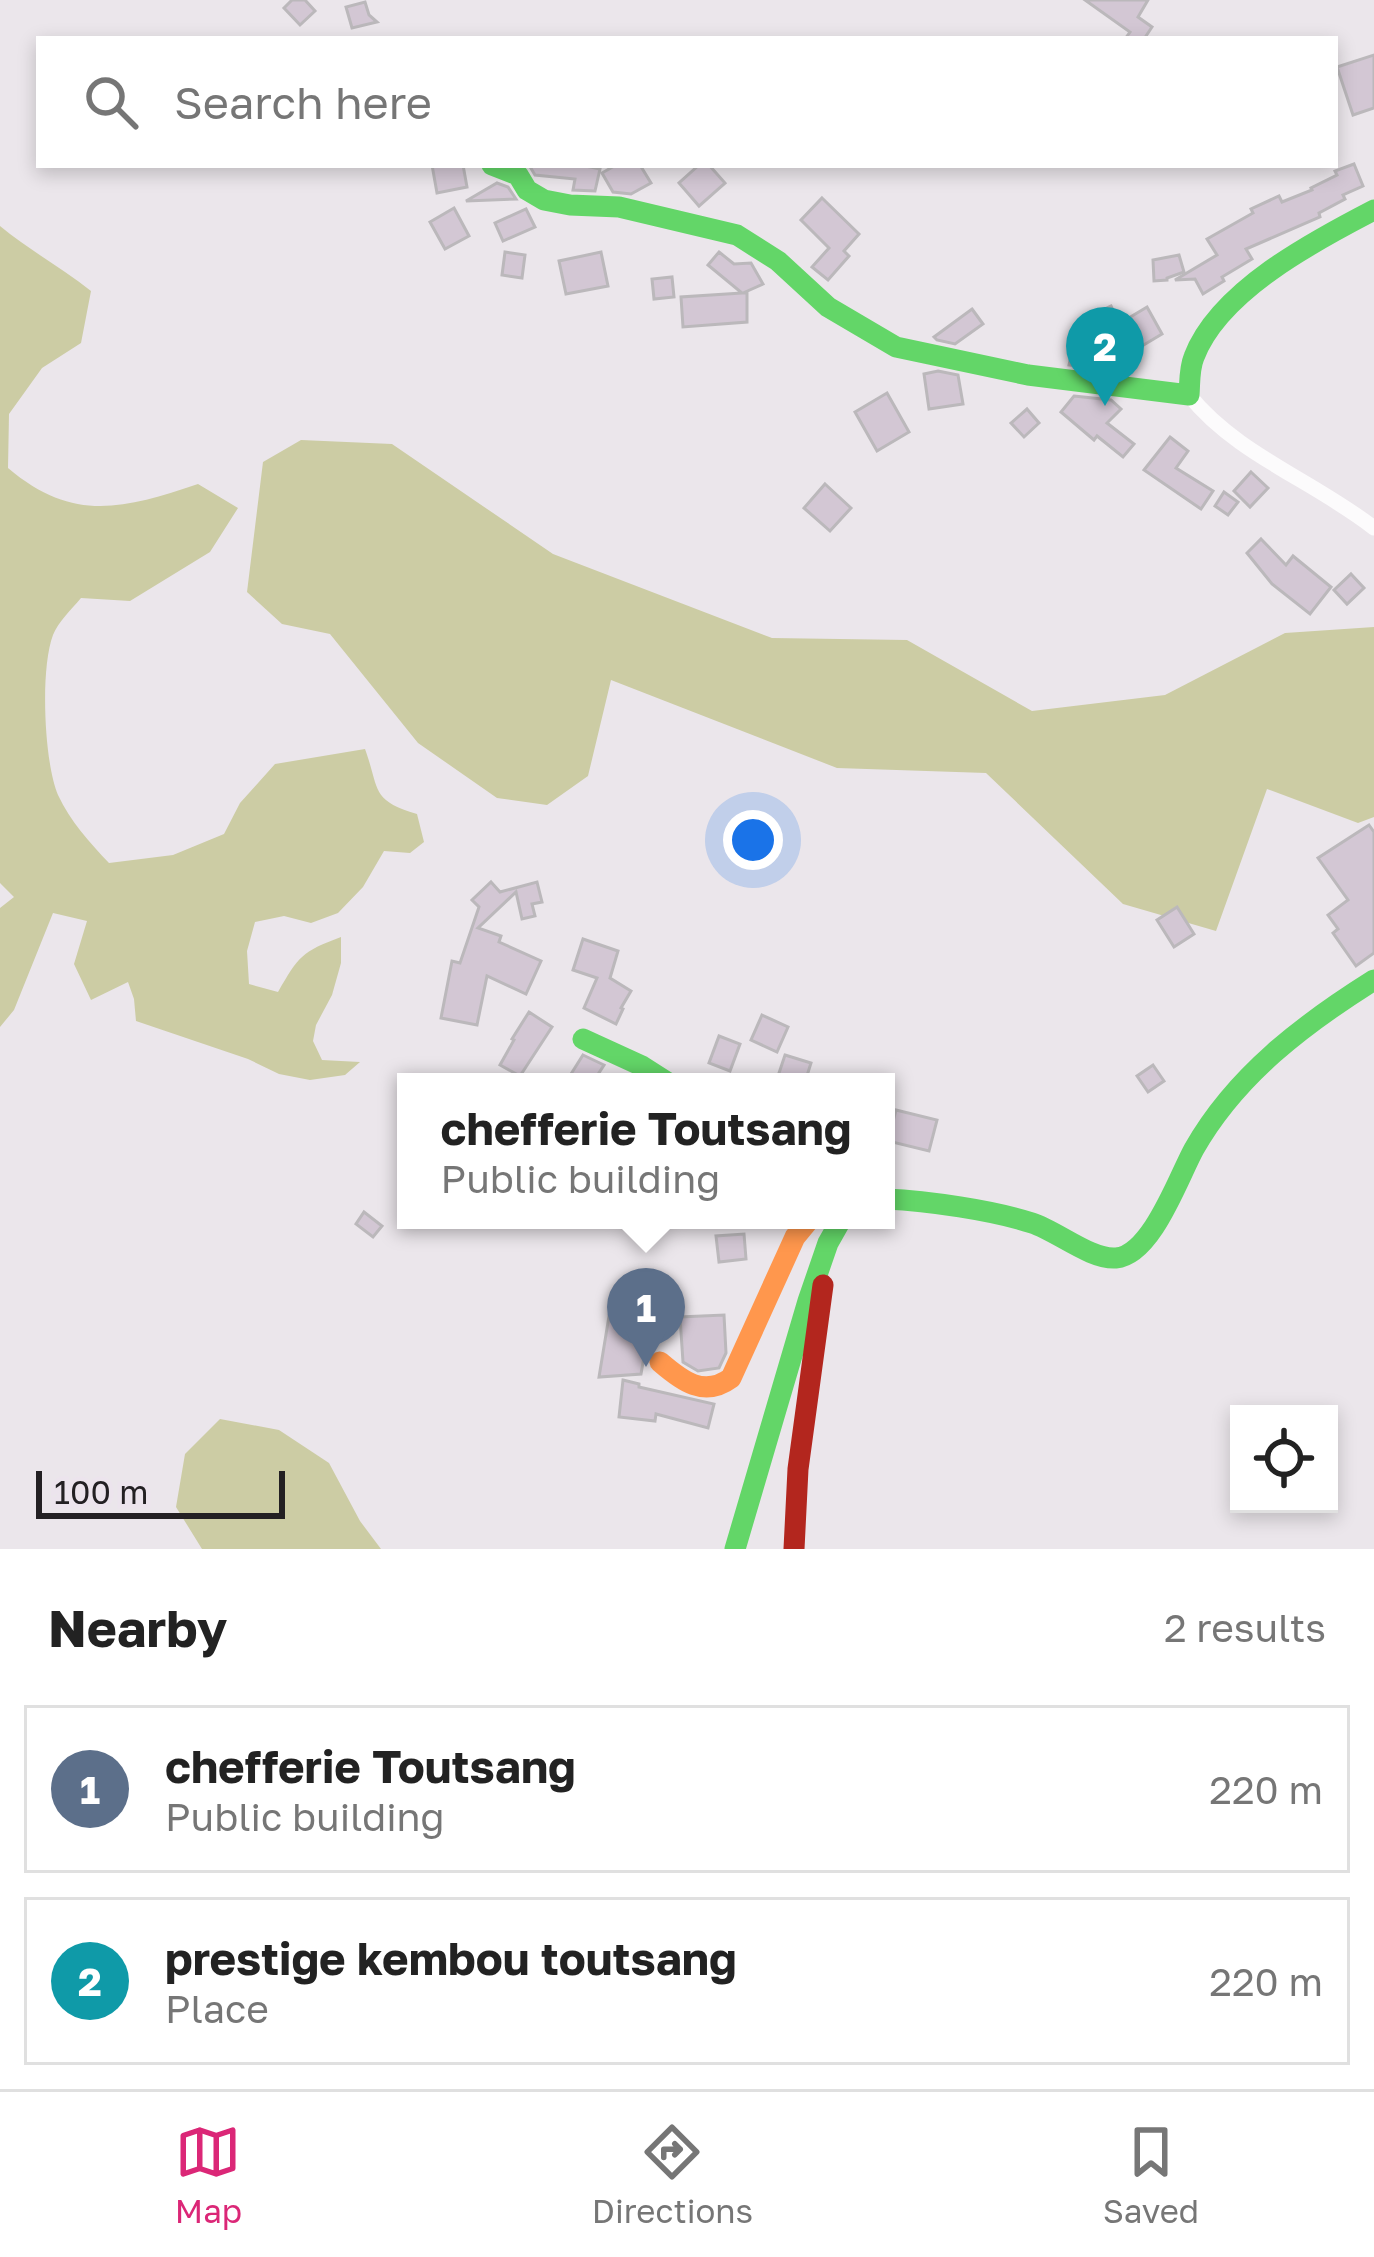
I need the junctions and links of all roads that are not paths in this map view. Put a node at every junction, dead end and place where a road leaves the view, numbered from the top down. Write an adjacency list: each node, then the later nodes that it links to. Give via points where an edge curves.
1 (500, 168): 3 (street, via 544,200 620,207 737,235 828,307 896,346 1028,375)
2 (1374, 210): 3 (street, via 1249,288 1194,358)
3 (1189, 395): 4 (street, via 1226,433)
4 (1374, 528)
5 (1374, 980): 8 (street, via 1239,1086 1216,1112 1151,1230 1122,1259 1025,1220)
6 (583, 1039): 7 (street)
7 (653, 1073)
8 (895, 1200)
9 (802, 1229): 12 (street, via 722,1387 684,1382)
10 (836, 1229): 11 (street)
11 (828, 1243): 13 (street); 14 (street)
12 (660, 1361)
13 (735, 1549)
14 (794, 1549)

